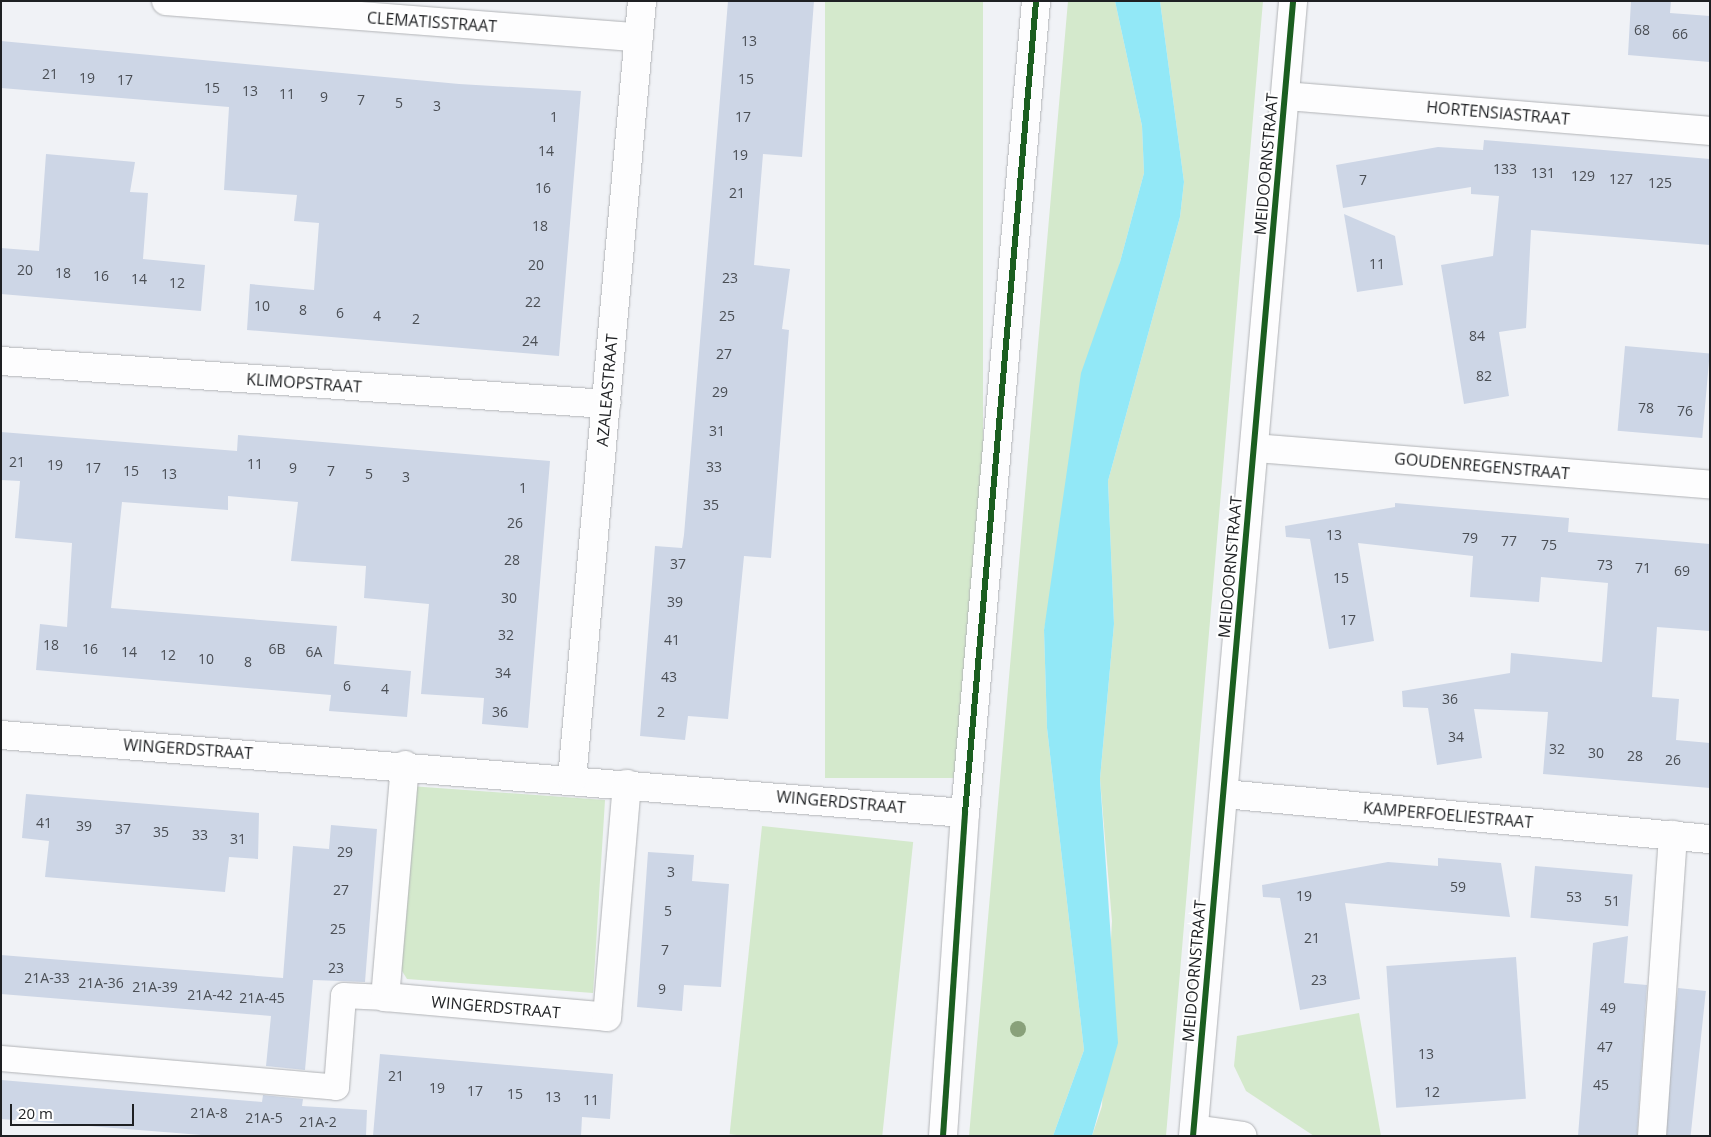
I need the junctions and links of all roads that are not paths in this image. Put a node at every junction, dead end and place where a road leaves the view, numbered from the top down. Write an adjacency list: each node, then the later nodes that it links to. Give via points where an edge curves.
1 (166, 1): 5 (street, CLEMATISSTRAAT)
2 (642, 1): 5 (street, AZALEASTRAAT)
3 (1036, 1): 17 (street)
4 (1293, 1): 6 (street, MEIDOORNSTRAAT)
5 (639, 38): 9 (street, AZALEASTRAAT)
6 (1286, 96): 7 (street, HORTENSIASTRAAT); 10 (street, MEIDOORNSTRAAT)
7 (1710, 131)
8 (1, 361): 9 (street, KLIMOPSTRAAT)
9 (606, 404): 14 (street, AZALEASTRAAT)
10 (1255, 448): 11 (street, GOUDENREGENSTRAAT); 16 (street, MEIDOORNSTRAAT)
11 (1710, 485)
12 (1, 734): 13 (street, WINGERDSTRAAT)
13 (405, 765): 14 (street, WINGERDSTRAAT); 20 (street)
14 (572, 779): 15 (street, WINGERDSTRAAT)
15 (627, 784): 17 (street, WINGERDSTRAAT); 20 (street, WINGERDSTRAAT, via 607,1017)
16 (1224, 794): 18 (street, KAMPERFOELIESTRAAT); 22 (street, MEIDOORNSTRAAT)
17 (965, 813): 23 (street)
18 (1673, 836): 19 (street, KAMPERFOELIESTRAAT); 25 (street)
19 (1710, 839)
20 (384, 997): 21 (lane, via 343,995 336,1087)
21 (1, 1058)
22 (1194, 1132): 24 (street)
23 (943, 1136)
24 (1243, 1136)
25 (1652, 1136)

